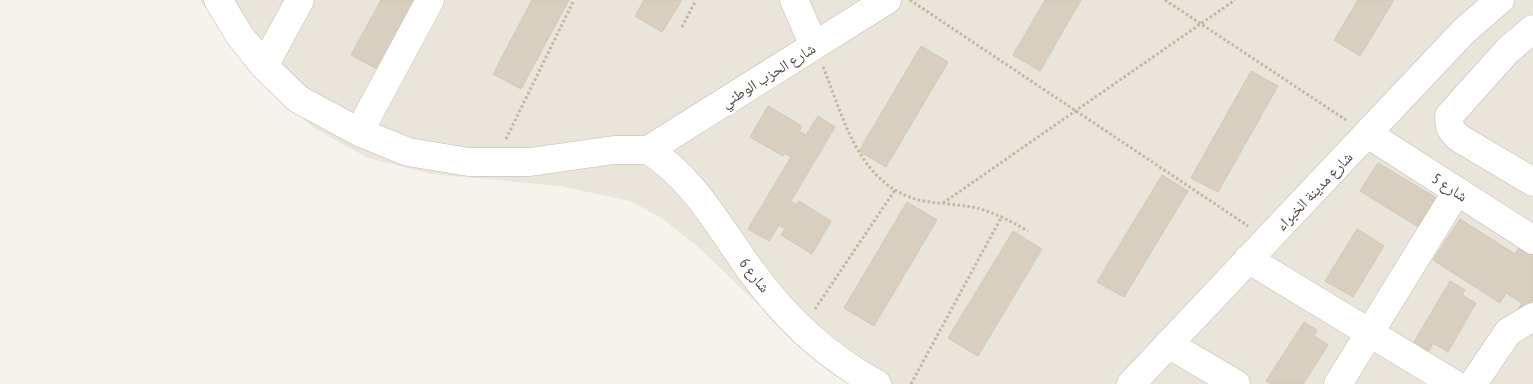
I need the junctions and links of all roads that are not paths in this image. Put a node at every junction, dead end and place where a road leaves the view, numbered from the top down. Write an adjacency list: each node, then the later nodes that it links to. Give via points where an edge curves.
1 (218, 0): 9 (street, via 240,36)
2 (300, 0): 9 (street)
3 (430, 0): 10 (street)
4 (794, 0): 8 (street)
5 (887, 0): 8 (street, شارع الحزب الوطني)
6 (1500, 0): 11 (street, شارع مدينة الخبراء, via 1464,31)
7 (1533, 29): 13 (street, via 1508,50 1449,116 1449,125 1459,138)
8 (814, 46): 12 (street, شارع الحزب الوطني)
9 (264, 66): 10 (street, via 298,99)
10 (359, 132): 12 (street, via 408,152 469,162 530,162 614,150)
11 (1368, 134): 14 (street, شارع 5); 16 (street, شارع مدينة الخبراء)
12 (648, 150): 20 (street, شارع 6, via 668,162 684,178 750,270 801,330 850,369)
13 (1533, 182)
14 (1457, 192): 15 (street, شارع 5); 18 (street)
15 (1533, 240)
16 (1248, 259): 18 (street); 19 (street, شارع مدينة الخبراء)
17 (1533, 317): 25 (street, via 1508,332)
18 (1370, 333): 23 (street); 24 (street)
19 (1168, 344): 21 (street, شارع مدينة الخبراء); 22 (street)
20 (877, 384)
21 (1131, 384)
22 (1236, 384)
23 (1338, 384)
24 (1454, 384)
25 (1473, 384)

